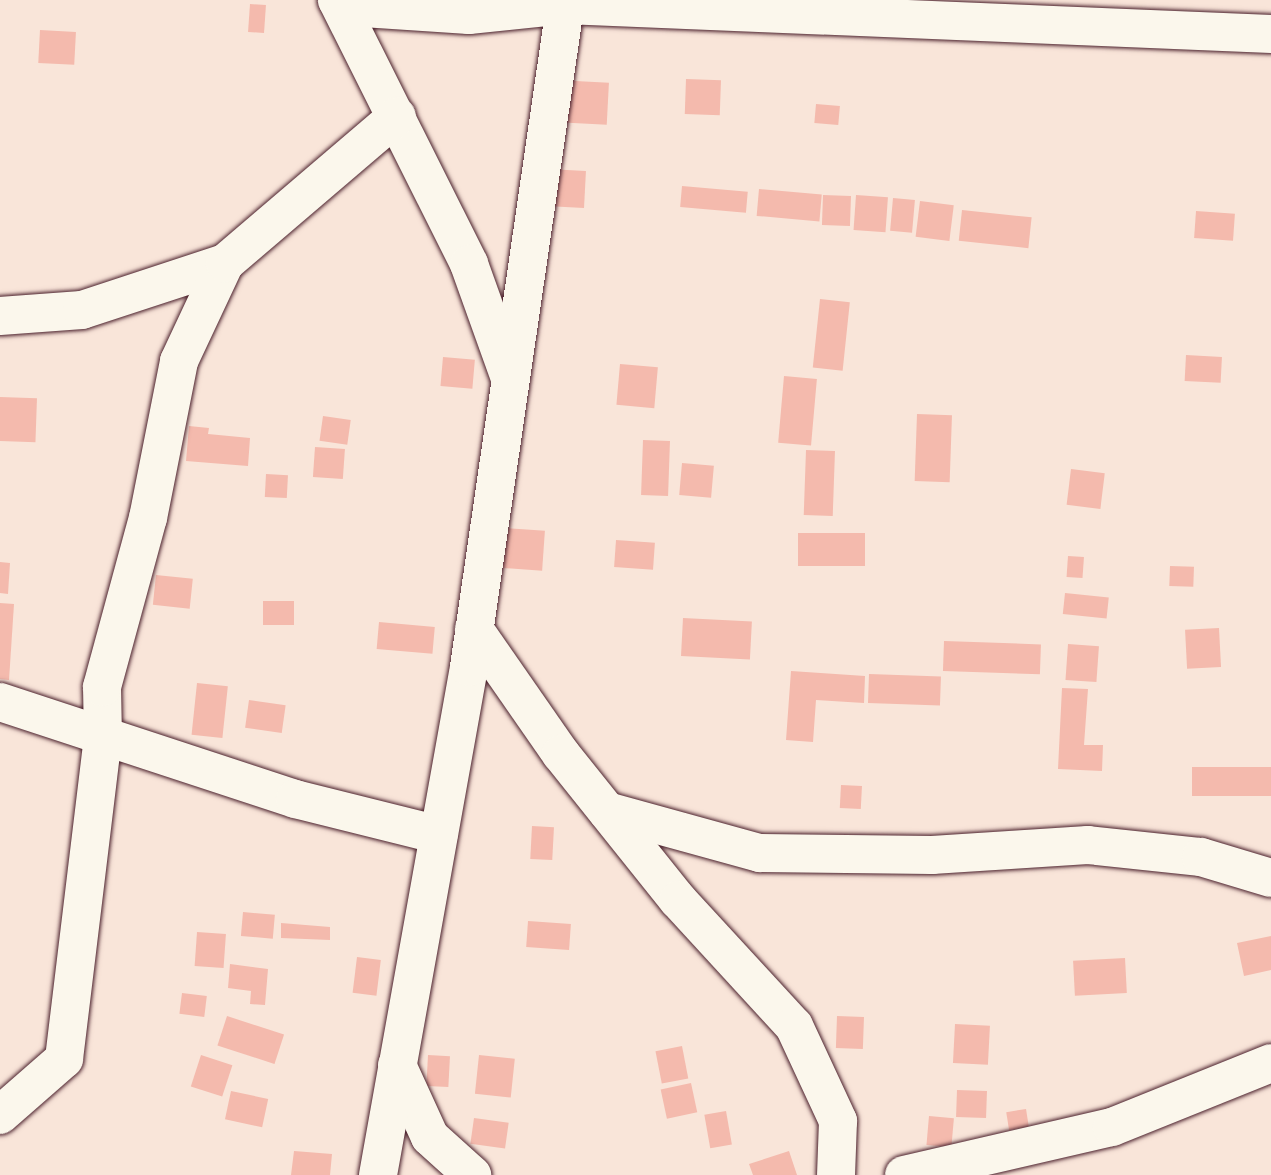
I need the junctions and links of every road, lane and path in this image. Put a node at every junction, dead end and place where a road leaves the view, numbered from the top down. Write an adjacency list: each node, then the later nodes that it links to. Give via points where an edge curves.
1 (337, 0): 2 (street, via 363,8 468,15); 4 (street)
2 (561, 2): 3 (street); 7 (street)
3 (1271, 34)
4 (397, 116): 5 (street); 7 (street, via 469,264)
5 (225, 263): 6 (street, via 82,310); 10 (street, via 179,361 148,518 102,687)
6 (0, 316)
7 (510, 381): 8 (street)
8 (474, 629): 11 (street); 12 (street)
9 (0, 702): 10 (street)
10 (103, 738): 12 (street, via 295,799); 16 (street, via 64,1059)
11 (607, 811): 13 (street, via 760,853 932,855 1088,845 1201,857); 19 (street, via 678,900 794,1026 838,1121)
12 (439, 835): 15 (street)
13 (1271, 878)
14 (1271, 1063): 20 (street, via 1112,1127)
15 (397, 1065): 17 (street); 18 (street, via 430,1137)
16 (0, 1115)
17 (378, 1175)
18 (472, 1175)
19 (836, 1175)
20 (904, 1175)

